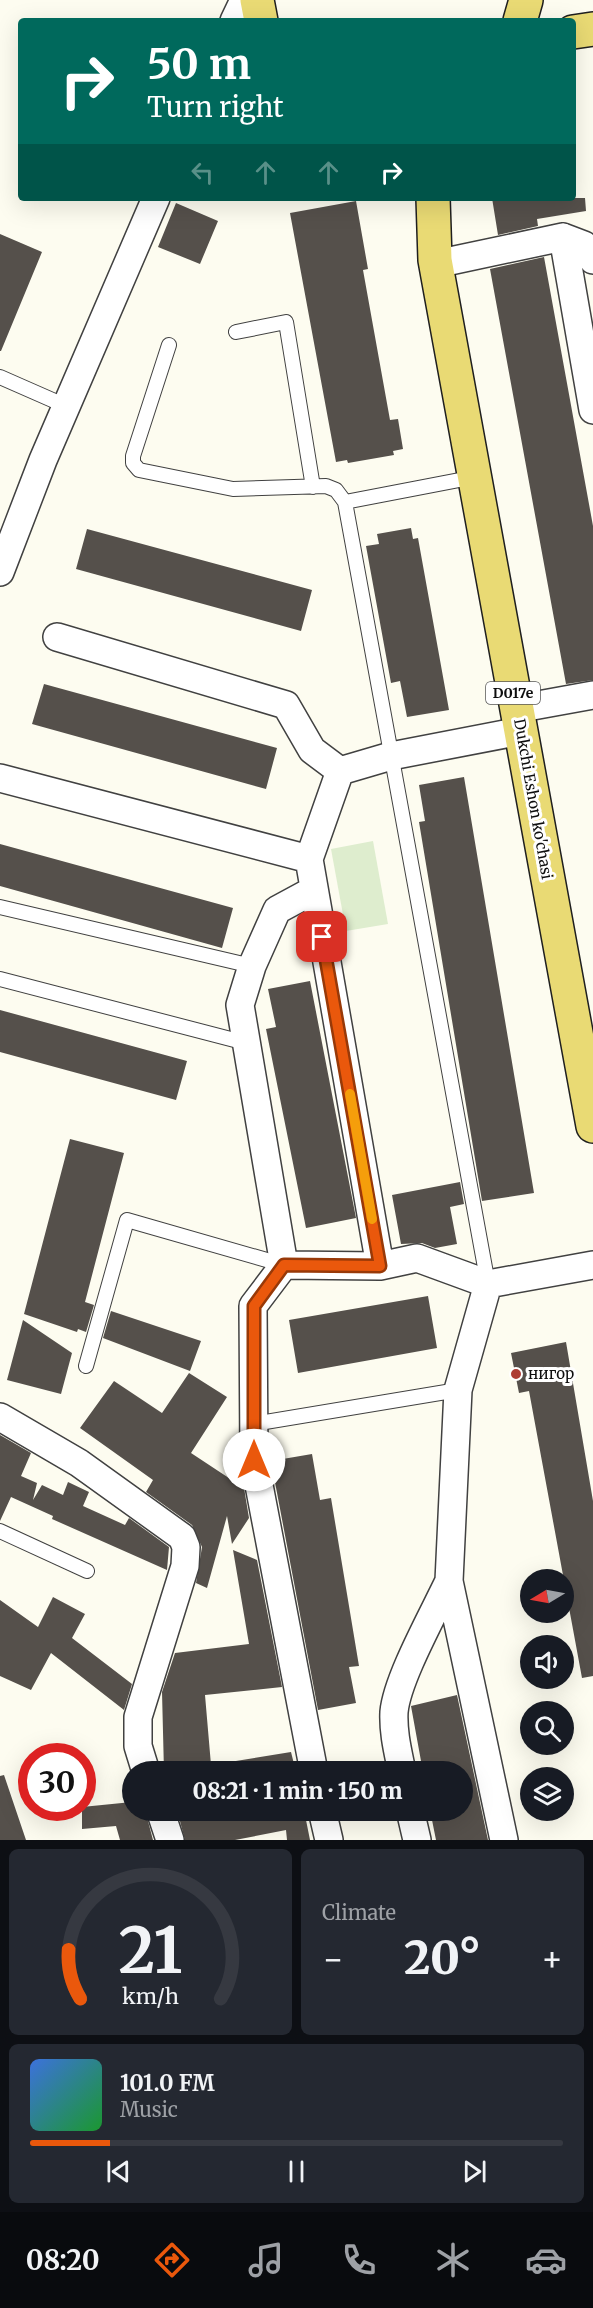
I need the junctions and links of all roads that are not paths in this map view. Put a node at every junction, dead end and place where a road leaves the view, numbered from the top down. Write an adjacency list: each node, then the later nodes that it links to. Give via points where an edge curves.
1 (244, 0): 4 (street)
2 (257, 0): 5 (main road)
3 (526, 0): 6 (main road)
4 (235, 18)
5 (260, 18)
6 (521, 18)
7 (593, 29): 8 (main road)
8 (576, 32)
9 (155, 201): 18 (street)
10 (411, 201): 14 (main road, D017e)
11 (433, 201): 14 (main road, D017e)
12 (563, 237): 13 (street, via 584,245); 14 (street); 19 (street)
13 (593, 260)
14 (435, 262): 20 (main road, Dukchi Eshon ko'chasi / D017e)
15 (236, 332): 21 (lane, via 286,322)
16 (169, 345): 21 (lane, via 133,456 135,467 233,489)
17 (0, 377): 18 (lane)
18 (66, 406): 23 (street)
19 (593, 410)
20 (475, 477): 22 (lane); 26 (main road, Dukchi Eshon ko'chasi / D017e)
21 (313, 487): 22 (lane, via 336,490)
22 (345, 502): 27 (lane)
23 (0, 572)
24 (57, 637): 28 (street, via 286,705 312,750)
25 (593, 695): 26 (street)
26 (518, 720): 27 (street); 36 (main road, Dukchi Eshon ko'chasi / D017e)
27 (391, 756): 28 (street); 40 (lane)
28 (340, 771): 30 (street)
29 (0, 778): 30 (street)
30 (309, 859): 31 (street)
31 (314, 890): 33 (street, via 276,910); 39 (street)
32 (0, 907): 33 (lane)
33 (252, 966): 35 (street, via 240,1005)
34 (0, 979): 35 (lane)
35 (246, 1042): 37 (street)
36 (593, 1126)
37 (284, 1265): 39 (street); 41 (lane, via 126,1220); 44 (street, via 254,1306)
38 (593, 1265): 40 (street)
39 (380, 1266): 40 (street, via 417,1258)
40 (488, 1284): 42 (street)
41 (86, 1366)
42 (458, 1390): 44 (lane); 47 (street)
43 (0, 1417): 48 (street, via 79,1463 182,1537 185,1566 138,1717 138,1746)
44 (253, 1424): 49 (street, via 254,1460)
45 (0, 1531): 46 (lane)
46 (87, 1570)
47 (449, 1581): 50 (street, via 398,1690 394,1713); 57 (street)
48 (143, 1761)
49 (312, 1761)
50 (400, 1761)
51 (164, 1821): 54 (street)
52 (325, 1821): 55 (street)
53 (413, 1821): 56 (street)
54 (170, 1840)
55 (329, 1840)
56 (417, 1840)
57 (504, 1840)

